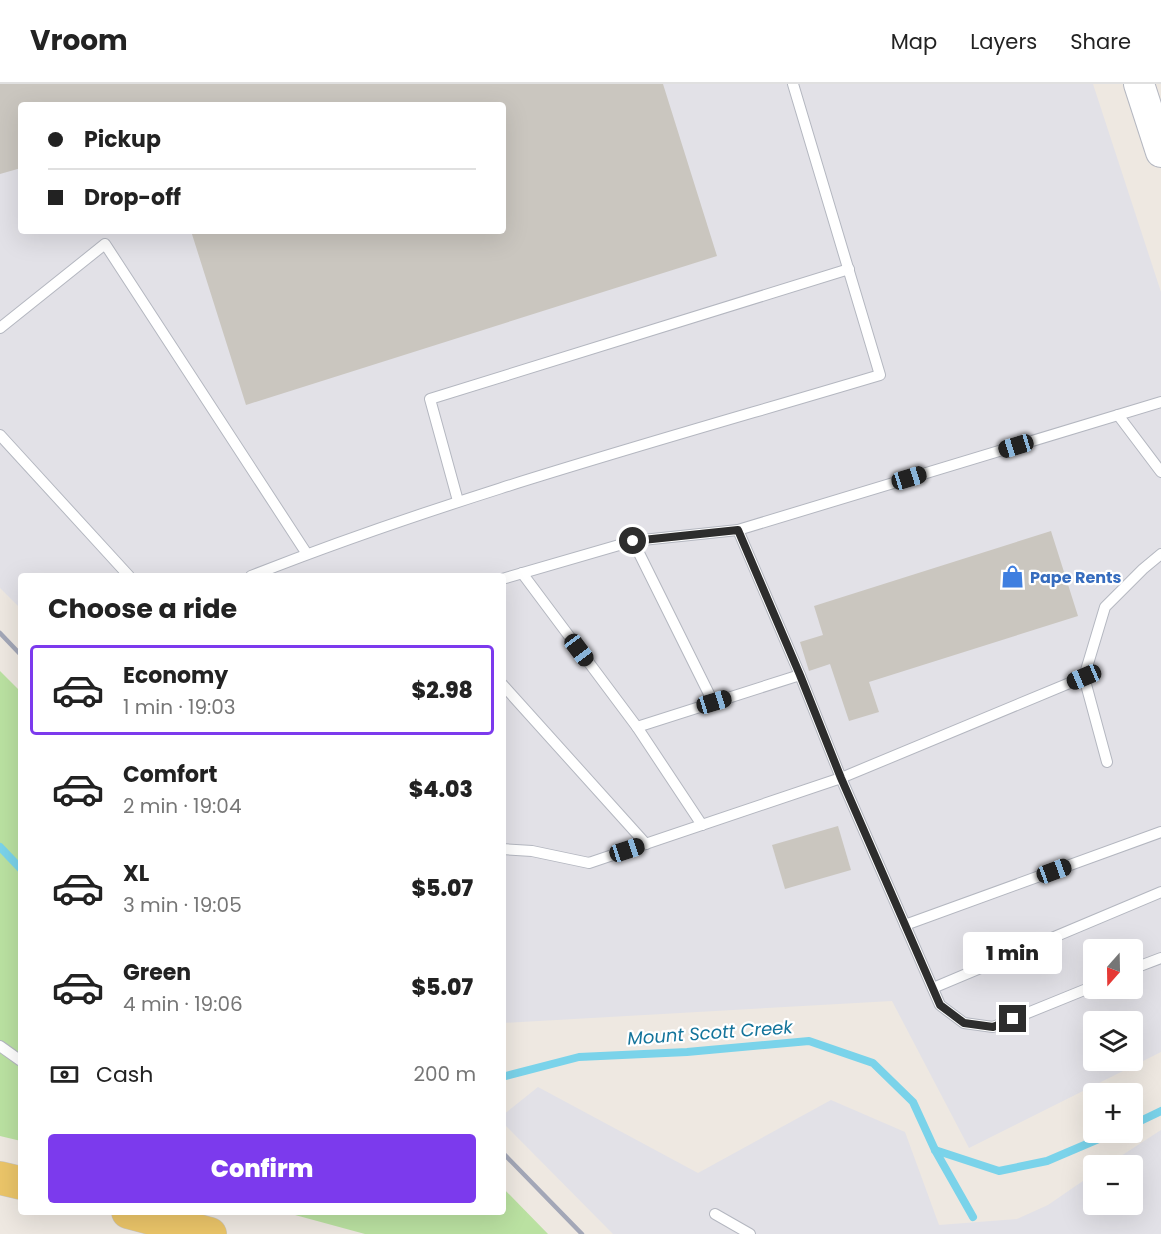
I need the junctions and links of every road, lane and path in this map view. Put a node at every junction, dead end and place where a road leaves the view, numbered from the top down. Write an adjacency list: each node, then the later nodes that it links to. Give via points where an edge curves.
1 (793, 84): 5 (lane)
2 (1139, 84): 3 (street)
3 (1156, 121): 4 (street)
4 (1161, 152)
5 (849, 269): 11 (lane, via 429,399); 11 (lane, via 880,375)
6 (0, 328): 14 (lane, via 105,244)
7 (1161, 402): 8 (lane)
8 (1118, 415): 10 (lane); 12 (lane)
9 (0, 435): 16 (lane)
10 (1161, 472)
11 (458, 501): 14 (lane)
12 (738, 530): 13 (lane); 20 (lane)
13 (633, 541): 18 (lane); 23 (lane)
14 (306, 554): 17 (lane)
15 (1161, 554): 21 (lane, via 1106,607)
16 (126, 573)
17 (258, 573)
18 (522, 573): 19 (lane); 24 (lane)
19 (506, 578)
20 (800, 675): 23 (lane); 26 (lane)
21 (1084, 677): 25 (lane); 26 (lane)
22 (506, 688): 29 (lane)
23 (714, 702): 24 (lane)
24 (637, 727): 27 (lane)
25 (1107, 762)
26 (841, 778): 27 (lane); 32 (lane)
27 (702, 825): 29 (lane)
28 (1161, 832): 32 (lane)
29 (646, 844): 30 (lane, via 589,863)
30 (506, 849)
31 (1161, 892): 35 (lane)
32 (906, 925): 35 (lane)
33 (1161, 958): 34 (lane)
34 (1143, 965)
35 (933, 988): 36 (lane, via 940,1005 964,1023 993,1027)
36 (1083, 990)
37 (0, 1046): 38 (lane)
38 (18, 1059)
39 (0, 1178): 40 (main road)
40 (18, 1182)
41 (715, 1214): 44 (lane)
42 (160, 1216): 43 (main road)
43 (210, 1234)
44 (750, 1234)

